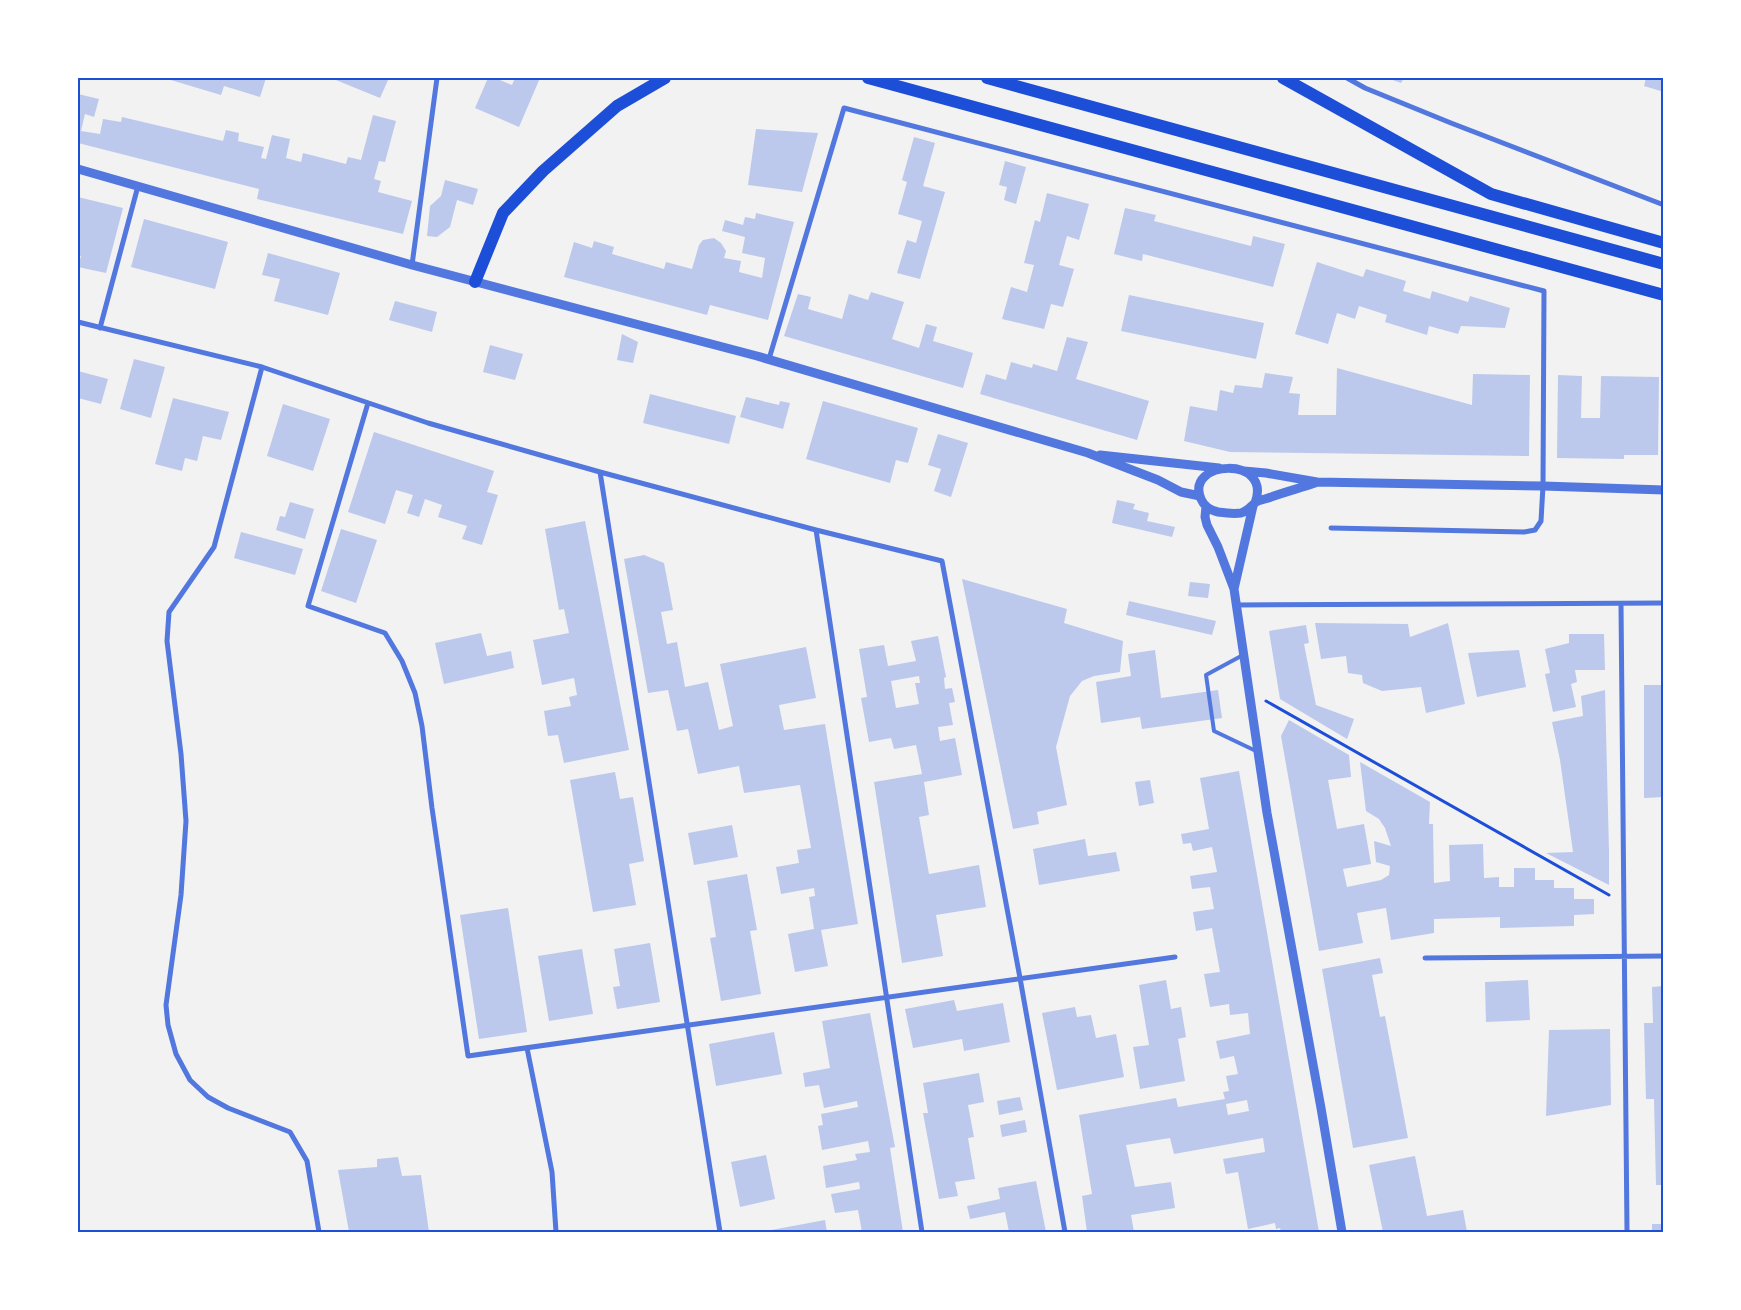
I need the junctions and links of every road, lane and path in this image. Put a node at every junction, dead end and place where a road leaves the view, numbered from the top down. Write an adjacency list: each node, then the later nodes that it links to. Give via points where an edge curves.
1 (437, 78): 12 (street)
2 (665, 78): 13 (main road, via 617,106 542,172 503,214)
3 (868, 78): 14 (main road)
4 (987, 78): 11 (main road)
5 (1283, 78): 10 (main road, via 1492,194)
6 (1347, 78): 9 (street, via 1451,123)
7 (78, 169): 8 (street)
8 (138, 186): 12 (street); 16 (street)
9 (1664, 205)
10 (1664, 243)
11 (1664, 264)
12 (412, 265): 13 (street)
13 (475, 282): 17 (street)
14 (1664, 295)
15 (78, 322): 16 (street)
16 (100, 328): 18 (street)
17 (769, 359): 20 (street); 25 (street, via 844,108 1544,291)
18 (262, 367): 19 (street); 48 (street, via 214,547 169,612 167,641 182,754 186,821 181,895 166,1005 176,1054 190,1080 208,1097 228,1108 290,1132 307,1161)
19 (368, 403): 23 (street); 47 (street, via 308,606 385,633 402,661 422,726 468,1056)
20 (1088, 453): 21 (street); 27 (street, via 1182,492)
21 (1219, 468): 22 (street); 27 (street, via 1203,479)
22 (1244, 471): 24 (street); 28 (street, via 1255,481 1258,496)
23 (600, 472): 31 (street); 46 (street)
24 (1317, 482): 25 (street); 28 (street)
25 (1543, 486): 26 (street); 30 (street, via 1540,522 1535,530)
26 (1664, 490)
27 (1200, 496): 29 (street)
28 (1254, 504): 29 (street, via 1240,513 1217,512); 32 (street)
29 (1206, 507): 32 (street, via 1207,525)
30 (1331, 528)
31 (816, 530): 44 (street, via 942,560); 45 (street)
32 (1234, 589): 35 (street)
33 (1621, 604): 34 (street); 35 (street); 39 (street)
34 (1664, 604)
35 (1236, 605): 36 (street)
36 (1243, 656): 37 (street); 38 (lane, via 1206,674 1214,731)
37 (1248, 690): 38 (street); 39 (path)
38 (1256, 751): 53 (street)
39 (1622, 903): 40 (street)
40 (1623, 956): 41 (street); 43 (street); 54 (street)
41 (1664, 956)
42 (1175, 957): 44 (street)
43 (1425, 958)
44 (1020, 978): 45 (street); 52 (street)
45 (887, 997): 46 (street); 51 (street)
46 (688, 1025): 47 (street); 50 (street)
47 (527, 1048): 49 (street, via 552,1172)
48 (319, 1232)
49 (556, 1232)
50 (720, 1232)
51 (922, 1232)
52 (1065, 1232)
53 (1342, 1232)
54 (1627, 1232)

